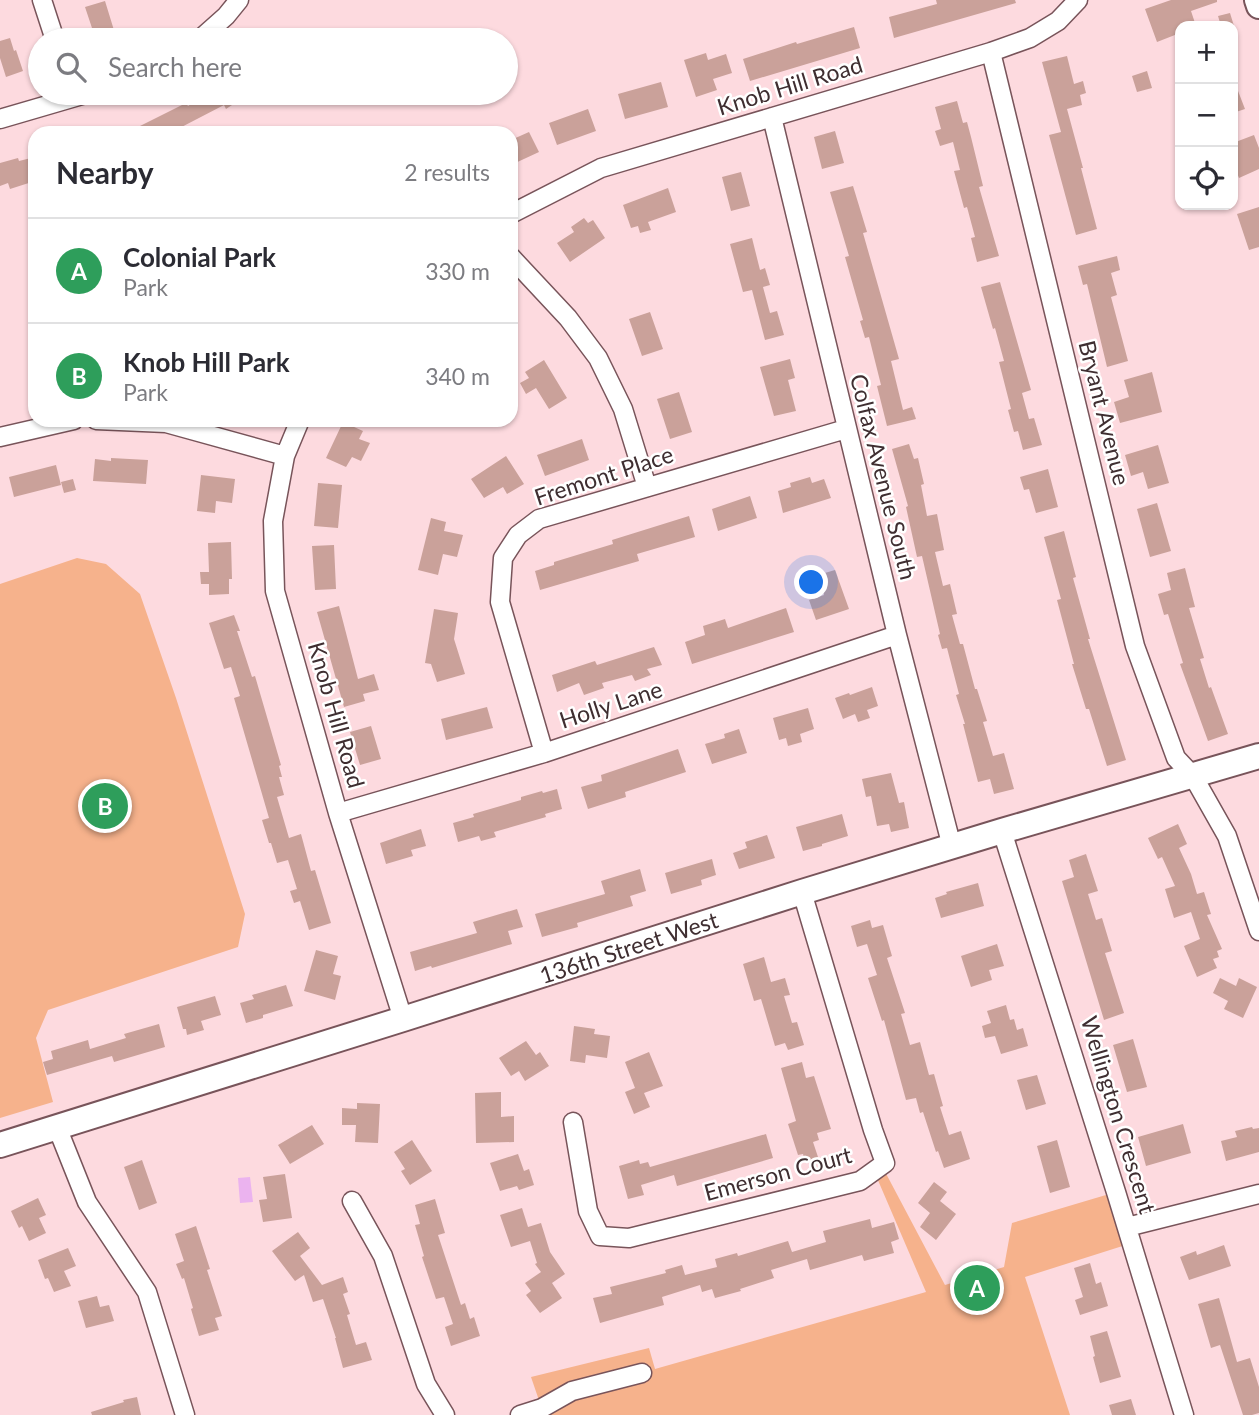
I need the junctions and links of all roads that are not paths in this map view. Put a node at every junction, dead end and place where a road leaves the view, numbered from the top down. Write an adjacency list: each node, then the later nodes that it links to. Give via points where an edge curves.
1 (42, 0): 6 (street)
2 (239, 0): 7 (street)
3 (1078, 0): 8 (street, Knob Hill Road, via 1058,21 1030,38)
4 (1257, 0): 5 (street)
5 (1259, 6)
6 (51, 28)
7 (212, 28)
8 (991, 52): 10 (street, Knob Hill Road); 24 (street, Bryant Avenue, via 1135,646 1176,758)
9 (44, 105): 11 (street)
10 (772, 117): 12 (street, Knob Hill Road, via 601,168); 17 (street, Colfax Avenue South)
11 (0, 119)
12 (518, 210)
13 (518, 264): 20 (street, via 598,358 623,409)
14 (44, 427): 18 (street)
15 (180, 427): 19 (street)
16 (297, 427): 19 (street, Knob Hill Road)
17 (846, 429): 20 (street, Fremont Place); 21 (street, Colfax Avenue South)
18 (0, 437)
19 (285, 457): 25 (street, Knob Hill Road, via 273,521 275,591)
20 (648, 487): 22 (street, Fremont Place, via 539,519 518,535 503,558 500,602)
21 (897, 635): 22 (street, Holly Lane); 27 (street, Colfax Avenue South)
22 (544, 753): 25 (street, Holly Lane)
23 (1259, 756): 24 (street, 136th Street West)
24 (1193, 776): 26 (street, 136th Street West); 29 (street, Bryant Avenue, via 1227,835)
25 (338, 813): 30 (street, Knob Hill Road)
26 (1002, 831): 27 (street, 136th Street West); 36 (street, Wellington Crescent)
27 (952, 847): 28 (street, 136th Street West)
28 (802, 892): 30 (street, 136th Street West); 31 (street, Emerson Court, via 885,1163 860,1181 629,1238 600,1236 588,1211)
29 (1259, 931)
30 (403, 1019): 32 (street, 136th Street West)
31 (573, 1122)
32 (57, 1127): 33 (street, 136th Street West); 38 (street, via 87,1202 147,1292)
33 (0, 1145)
34 (1259, 1194): 36 (street)
35 (352, 1201): 39 (street, via 383,1256 426,1384)
36 (1127, 1227): 41 (street, Wellington Crescent)
37 (642, 1373): 40 (street, via 572,1391)
38 (185, 1415)
39 (445, 1415)
40 (520, 1415)
41 (1184, 1415)

